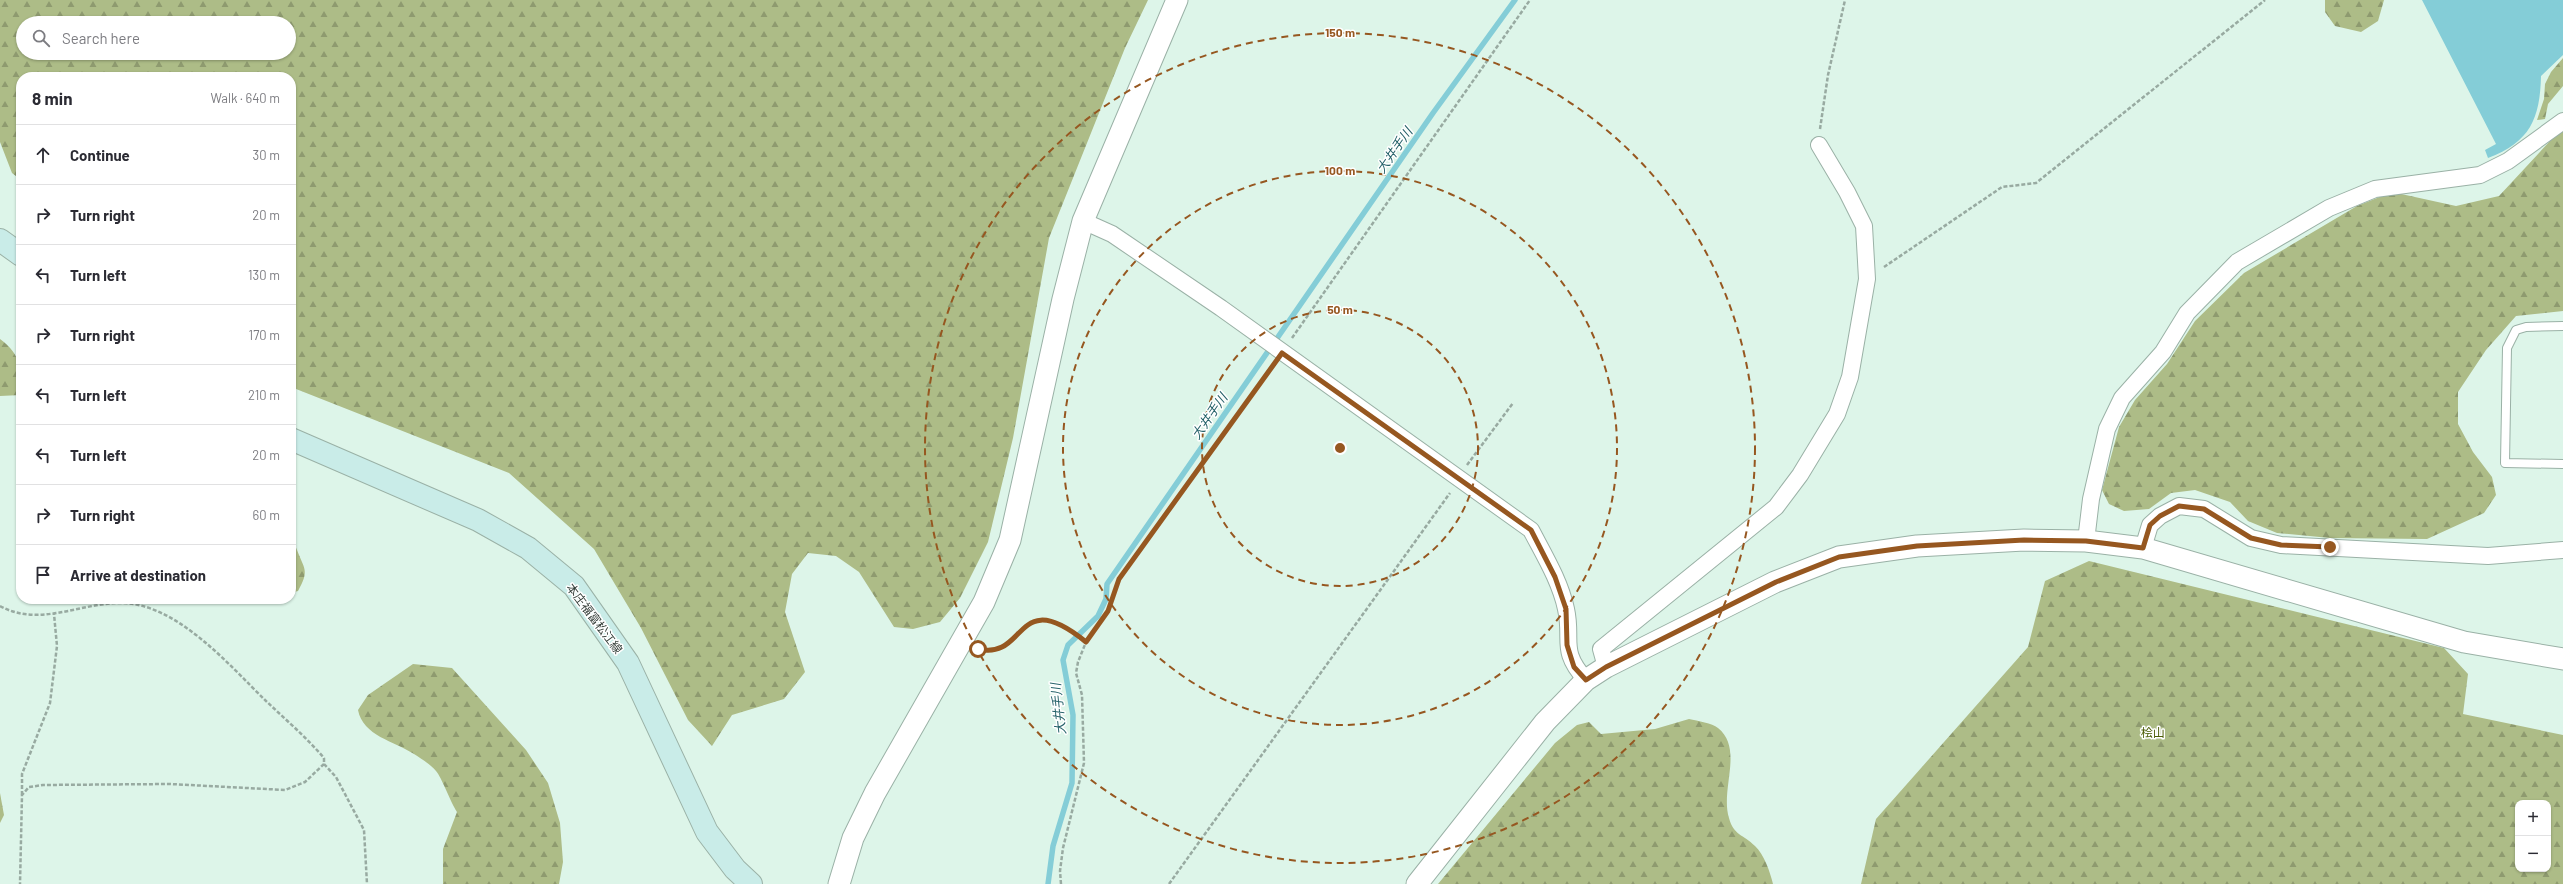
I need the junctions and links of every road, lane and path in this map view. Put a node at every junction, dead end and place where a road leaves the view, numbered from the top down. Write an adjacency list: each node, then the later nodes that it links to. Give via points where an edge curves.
1 (1177, 0): 7 (street)
2 (1530, 0): 12 (path)
3 (1845, 0): 6 (path, via 1821,109)
4 (2265, 0): 10 (path, via 2036,183 2002,187)
5 (2563, 121): 17 (street, via 2508,161 2480,175 2375,189 2329,208 2237,262 2187,313 2163,352 2122,398 2107,429 2091,499)
6 (1819, 145): 10 (street, via 1864,226)
7 (1083, 221): 12 (street, via 1112,234); 34 (street, via 1063,299 1010,540 984,602 875,793 853,838)
8 (0, 240): 9 (main road)
9 (16, 251)
10 (1867, 279): 27 (street, via 1848,384 1837,414 1800,475 1776,507 1601,649)
11 (2563, 326): 15 (lane, via 2526,327 2516,330 2507,348 2505,463)
12 (1276, 349): 16 (street); 24 (path, via 1119,579 1108,611)
13 (1513, 403): 16 (path)
14 (296, 441): 33 (main road, 本庄福富松江線, via 478,520 528,548 574,586 628,663 707,832 735,869)
15 (2563, 464)
16 (1462, 474): 28 (street, via 1531,530 1555,577 1566,609 1567,645 1574,667); 36 (path)
17 (2086, 541): 18 (street); 27 (street, via 2024,540 1924,546 1839,557 1776,582)
18 (2143, 548): 19 (street, via 2150,525 2160,516 2179,506 2204,509 2251,538 2281,545 2488,556); 26 (street, via 2464,642)
19 (2563, 550)
20 (111, 604): 23 (path)
21 (138, 604): 29 (path, via 159,612 212,649 317,750 324,758)
22 (0, 606): 23 (path, via 21,614)
23 (54, 614): 30 (path, via 57,646 50,703 22,774)
24 (1086, 642): 25 (path, via 1071,629 1046,619 1033,621 1008,644 990,651); 35 (path, via 1076,673 1082,696 1084,763 1063,848)
25 (978, 649)
26 (2563, 659)
27 (1606, 667): 28 (street)
28 (1586, 680): 37 (street, via 1545,722)
29 (324, 764): 30 (path, via 305,782 285,790 170,784 43,785 29,787); 32 (path, via 336,777 364,830)
30 (22, 795): 31 (path)
31 (20, 884)
32 (367, 884)
33 (751, 884)
34 (839, 884)
35 (1061, 884)
36 (1169, 884)
37 (1416, 884)

